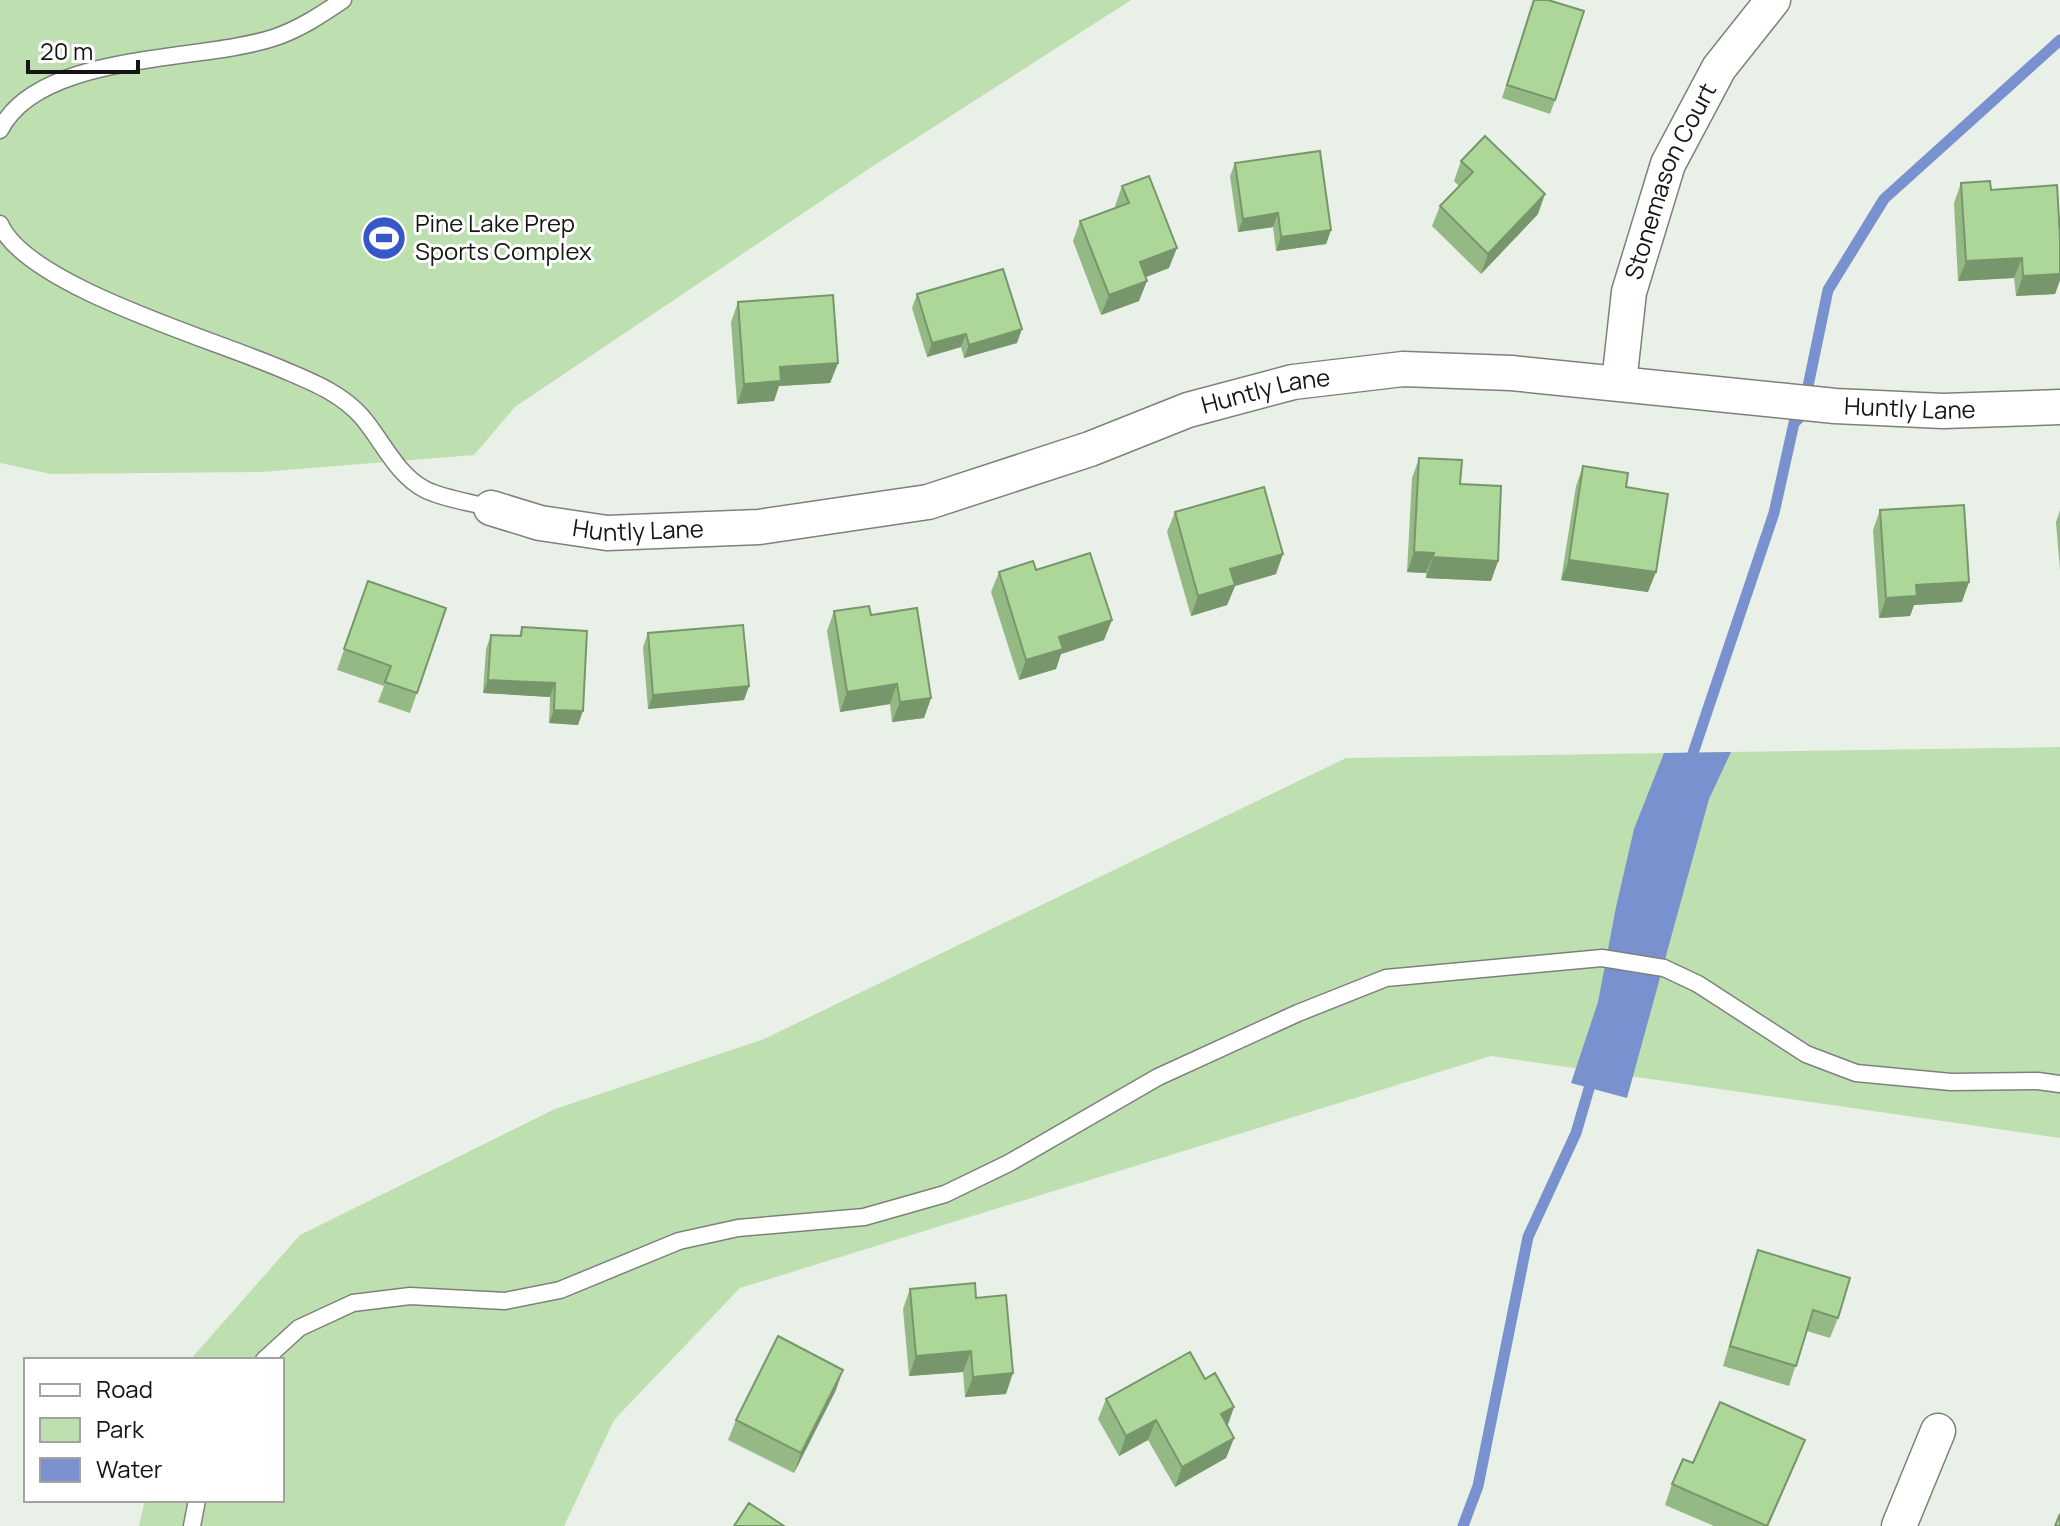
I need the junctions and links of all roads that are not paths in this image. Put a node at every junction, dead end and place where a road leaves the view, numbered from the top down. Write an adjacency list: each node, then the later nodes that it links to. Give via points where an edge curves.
1 (343, 0): 3 (lane, via 273,38 82,73 29,96)
2 (1773, 0): 5 (street, Stonemason Court, via 1719,68 1668,164 1629,292)
3 (0, 130)
4 (0, 224): 7 (lane, via 27,256 57,277 334,392 360,414 400,469 425,490)
5 (1619, 383): 6 (street, Huntly Lane, via 1835,406 1943,411); 7 (street, Huntly Lane, via 1403,369 1293,382 1188,410 1090,449 928,502 759,527 607,533 540,523)
6 (2060, 407)
7 (491, 508)
8 (2060, 1084): 9 (lane, via 1856,1073 1806,1054 1664,968 1602,958 1386,978 1158,1077 945,1194 864,1217 738,1228 679,1241 560,1290 505,1301 410,1296 353,1303 299,1328)
9 (266, 1358)
10 (1938, 1431): 13 (street)
11 (197, 1502): 12 (lane)
12 (192, 1526)
13 (1899, 1526)

